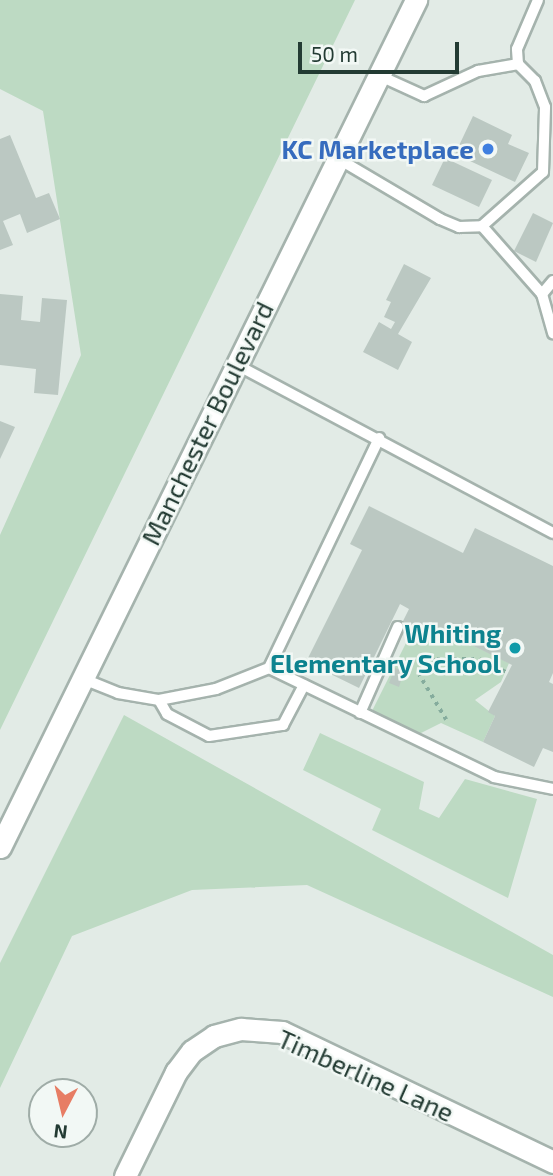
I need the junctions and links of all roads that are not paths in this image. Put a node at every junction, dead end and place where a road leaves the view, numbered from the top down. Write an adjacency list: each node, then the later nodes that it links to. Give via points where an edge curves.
1 (416, 0): 4 (street, Manchester Boulevard)
2 (538, 0): 3 (lane, via 517,50)
3 (518, 64): 4 (lane, via 478,71 424,96); 6 (lane, via 535,81 545,107)
4 (378, 75): 5 (street, Manchester Boulevard)
5 (337, 158): 7 (lane, via 440,219 458,227); 11 (street, Manchester Boulevard)
6 (548, 174): 7 (lane)
7 (482, 226): 9 (lane)
8 (553, 281): 9 (lane)
9 (542, 294): 10 (lane)
10 (553, 333)
11 (237, 365): 12 (lane); 16 (street, Manchester Boulevard)
12 (379, 438): 13 (lane); 15 (lane)
13 (553, 533)
14 (398, 627): 19 (lane)
15 (269, 668): 17 (lane); 18 (lane, via 216,689)
16 (81, 678): 18 (lane, via 118,693); 21 (street, Manchester Boulevard)
17 (303, 685): 18 (lane, via 283,725 209,736 167,714); 19 (lane)
18 (159, 700)
19 (360, 713): 20 (lane, via 494,777)
20 (553, 789)
21 (0, 847)
22 (553, 1162): 23 (street, Timberline Lane, via 282,1032 240,1029 214,1037 192,1051 176,1072)
23 (125, 1176)

